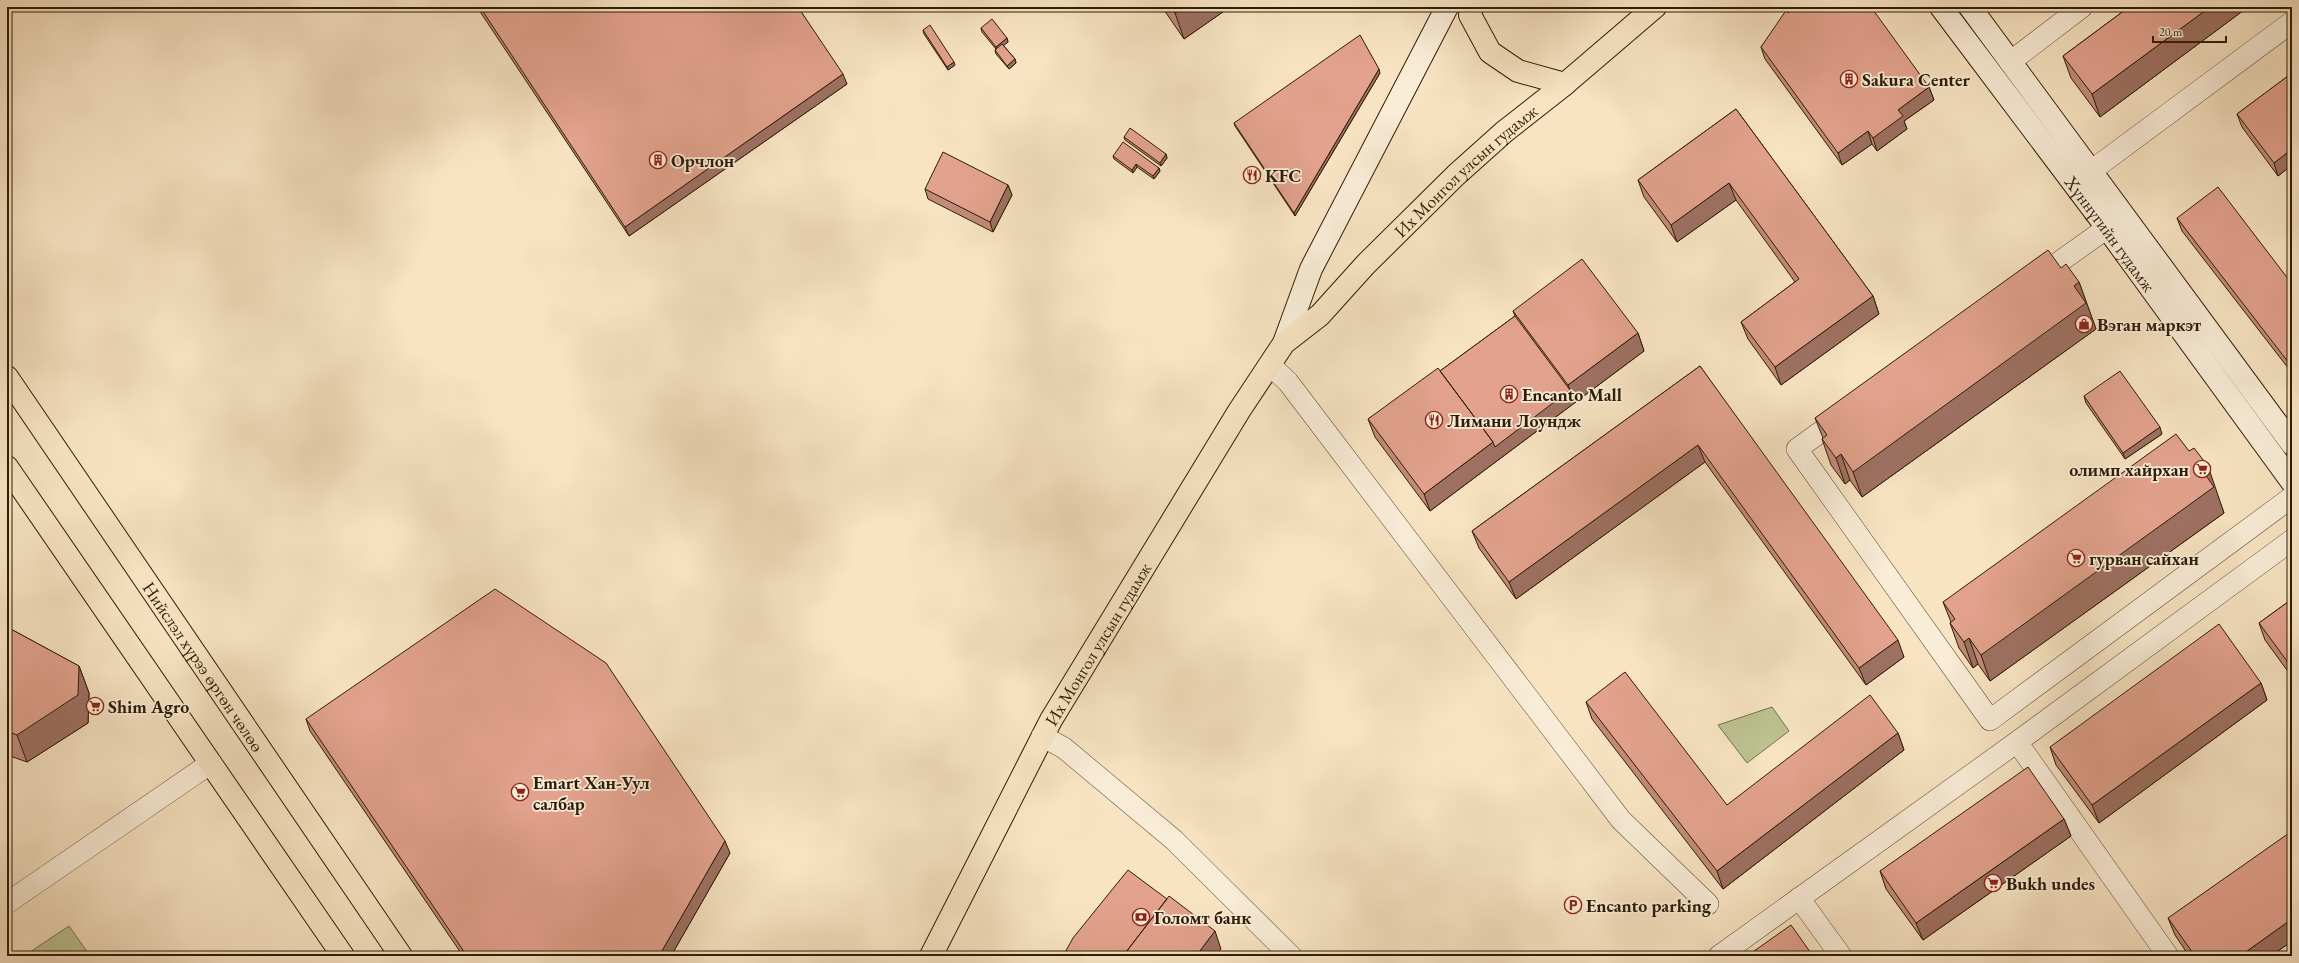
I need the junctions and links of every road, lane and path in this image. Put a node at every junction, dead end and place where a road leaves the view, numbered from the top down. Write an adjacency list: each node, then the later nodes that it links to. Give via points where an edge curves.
1 (1447, 7): 13 (main road, Их Монгол улсын гудамж, via 1311,269)
2 (1472, 7): 9 (main road, via 1470,15 1490,52 1518,72)
3 (1655, 7): 9 (main road, Их Монгол улсын гудамж)
4 (1941, 7): 11 (main road, Хүннүгийн гудамж)
5 (1970, 7): 8 (main road, Хүннүгийн гудамж)
6 (2082, 7): 8 (street)
7 (2292, 22): 10 (street)
8 (2010, 62): 10 (main road, Хүннүгийн гудамж)
9 (1565, 84): 13 (main road, Их Монгол улсын гудамж, via 1504,132 1456,175 1366,264 1320,315)
10 (2091, 171): 17 (main road, Хүннүгийн гудамж)
11 (2107, 228): 12 (street); 19 (main road, Хүннүгийн гудамж)
12 (2015, 293)
13 (1284, 343): 14 (main road, Их Монгол улсын гудамж)
14 (1270, 365): 22 (main road, Их Монгол улсын гудамж, via 1239,411); 27 (street, via 1288,382 1621,820)
15 (7, 377): 29 (main road, Нийслэл хүрээ өргөн чөлөө)
16 (1861, 403): 20 (street, via 1797,449 1990,720)
17 (2292, 444)
18 (7, 467): 24 (main road)
19 (2292, 482)
20 (2292, 497)
21 (2292, 540): 23 (street)
22 (1042, 736): 30 (main road, Их Монгол улсын гудамж); 31 (street, via 1064,748 1174,840)
23 (2017, 742): 25 (street); 34 (street)
24 (211, 763): 26 (street); 28 (main road)
25 (1799, 898): 32 (street); 33 (street)
26 (7, 903)
27 (1708, 904)
28 (343, 956)
29 (401, 956)
30 (931, 956)
31 (1291, 956)
32 (1719, 956)
33 (1841, 956)
34 (2168, 956)

